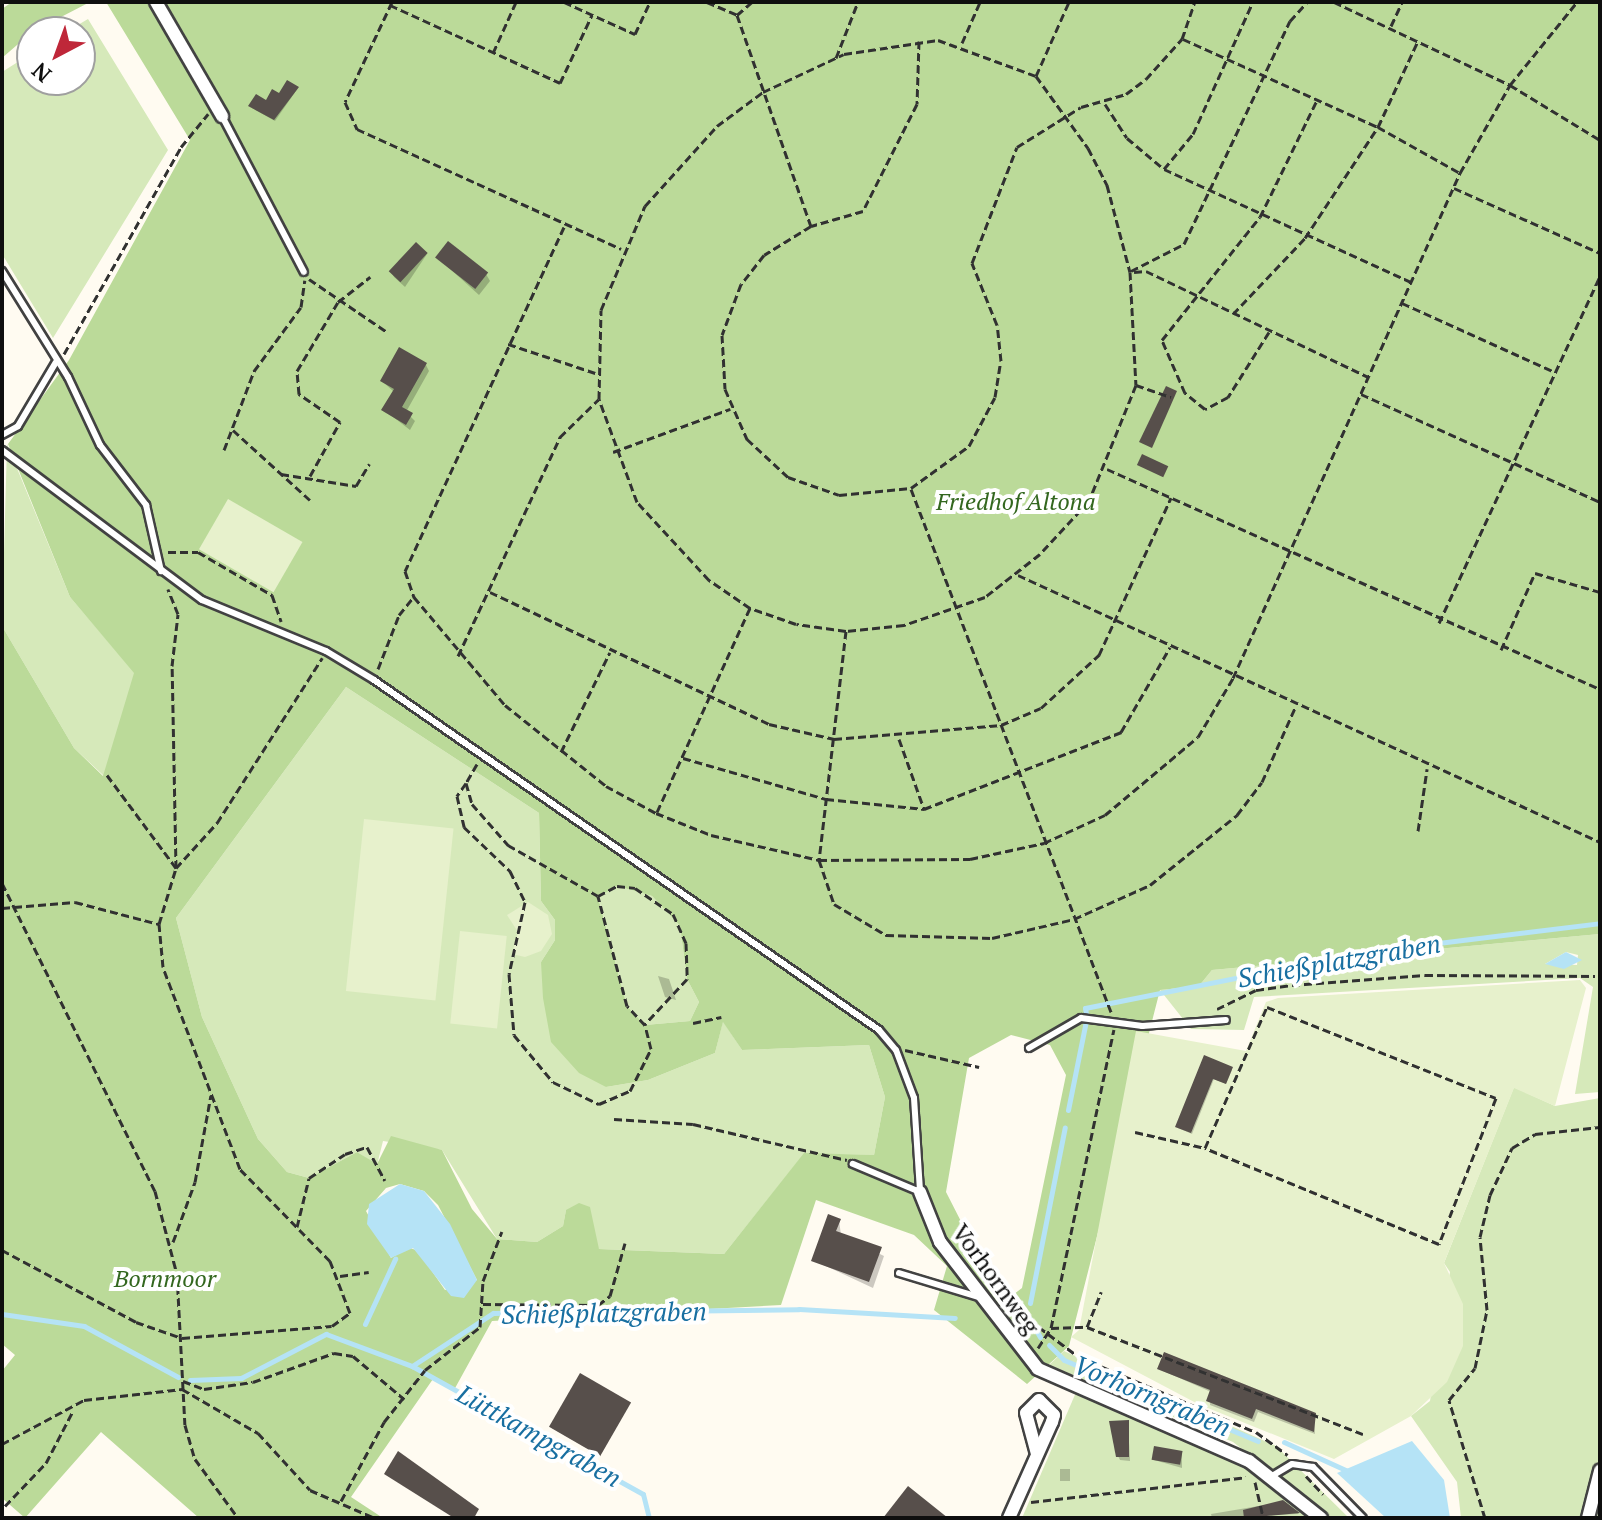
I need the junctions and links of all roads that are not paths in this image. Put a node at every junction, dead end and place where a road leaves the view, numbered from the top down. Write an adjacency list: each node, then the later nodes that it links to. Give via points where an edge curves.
1 (156, 2): 2 (street)
2 (218, 111): 4 (lane)
3 (2, 271): 5 (lane)
4 (304, 272)
5 (56, 362): 6 (lane, via 18,426); 8 (lane, via 100,445 146,505)
6 (2, 435)
7 (2, 450): 8 (lane)
8 (161, 571): 12 (lane, via 202,600 326,651 374,680 857,1012 896,1050 914,1098)
9 (1226, 1020): 10 (lane, via 1081,1018)
10 (1029, 1048)
11 (853, 1164): 12 (lane)
12 (920, 1192): 14 (street, Vorhornweg, via 932,1228)
13 (899, 1273): 14 (lane)
14 (982, 1298): 15 (street, Vorhornweg, via 1026,1358)
15 (1056, 1378): 16 (street); 19 (street, Vorhornweg)
16 (1045, 1401): 17 (street, via 1054,1415); 17 (street, via 1027,1408)
17 (1037, 1454): 20 (street)
18 (1600, 1471): 23 (street)
19 (1272, 1476): 21 (street, Vorhornweg); 22 (lane, via 1297,1464 1321,1473)
20 (1009, 1518)
21 (1321, 1518)
22 (1363, 1518)
23 (1588, 1518)

